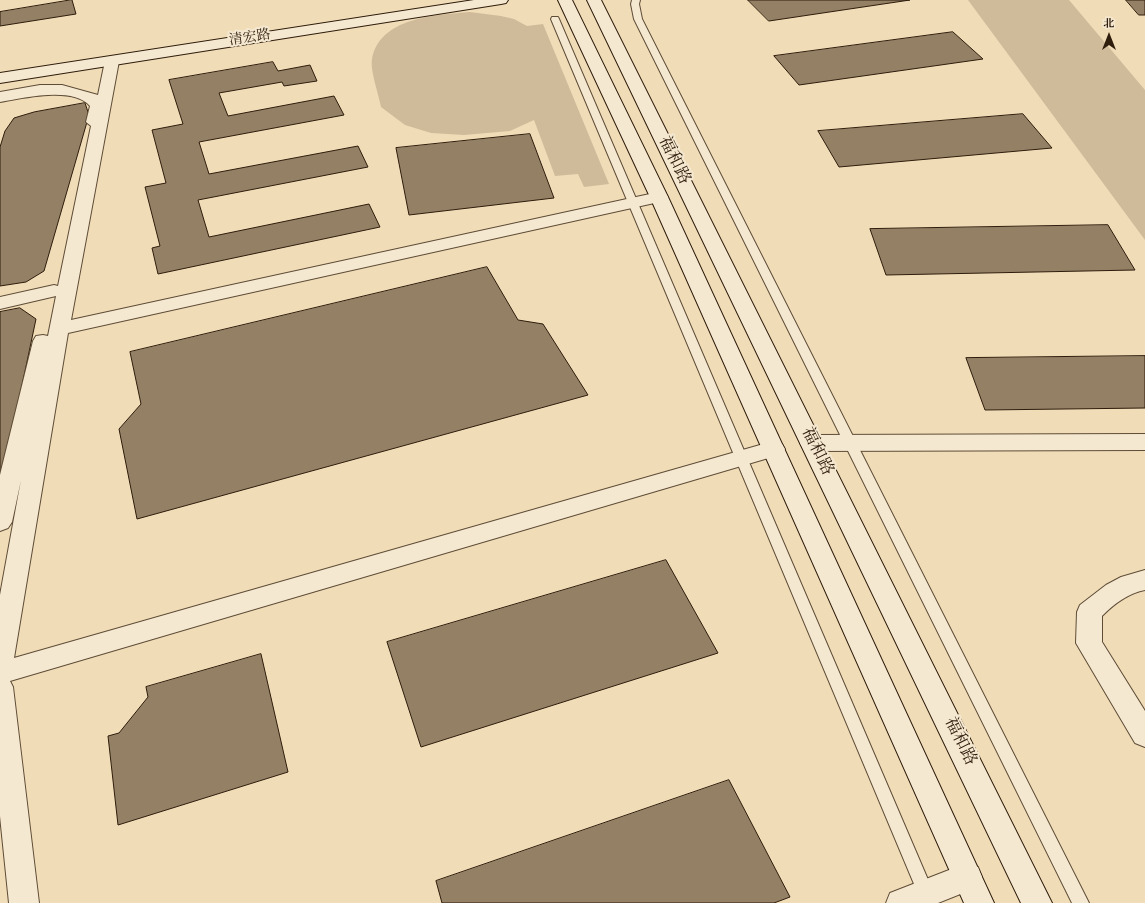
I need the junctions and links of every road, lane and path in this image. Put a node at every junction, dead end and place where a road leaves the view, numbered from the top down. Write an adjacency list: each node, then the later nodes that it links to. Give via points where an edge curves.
1 (429, 0): 8 (street, 清宏路)
2 (501, 0): 7 (street, 清宏路)
3 (565, 0): 11 (street, 福和路)
4 (594, 0): 17 (street, 福和路)
5 (636, 0): 18 (lane, via 638,19)
6 (555, 19): 12 (lane)
7 (112, 61): 9 (street, 清宏路); 15 (street)
8 (0, 68)
9 (0, 78)
10 (0, 97): 13 (street, via 40,90 62,90 91,97 98,105)
11 (659, 197): 12 (street); 19 (street, 福和路)
12 (633, 202): 15 (street); 20 (lane)
13 (54, 291): 14 (street); 21 (street)
14 (0, 303)
15 (59, 329): 23 (street)
16 (1145, 442): 18 (street)
17 (811, 443): 18 (street); 31 (street, 福和路)
18 (850, 443): 32 (lane)
19 (774, 449): 20 (street); 27 (street, 福和路)
20 (742, 458): 24 (street); 28 (lane)
21 (0, 522)
22 (1145, 580): 26 (street, via 1134,581 1103,598 1090,612 1089,643)
23 (0, 665)
24 (0, 673)
25 (0, 687): 29 (street)
26 (1145, 734)
27 (967, 877): 28 (street); 30 (street, 福和路)
28 (919, 900)
29 (24, 903)
30 (979, 903)
31 (1038, 903)
32 (1081, 903)

